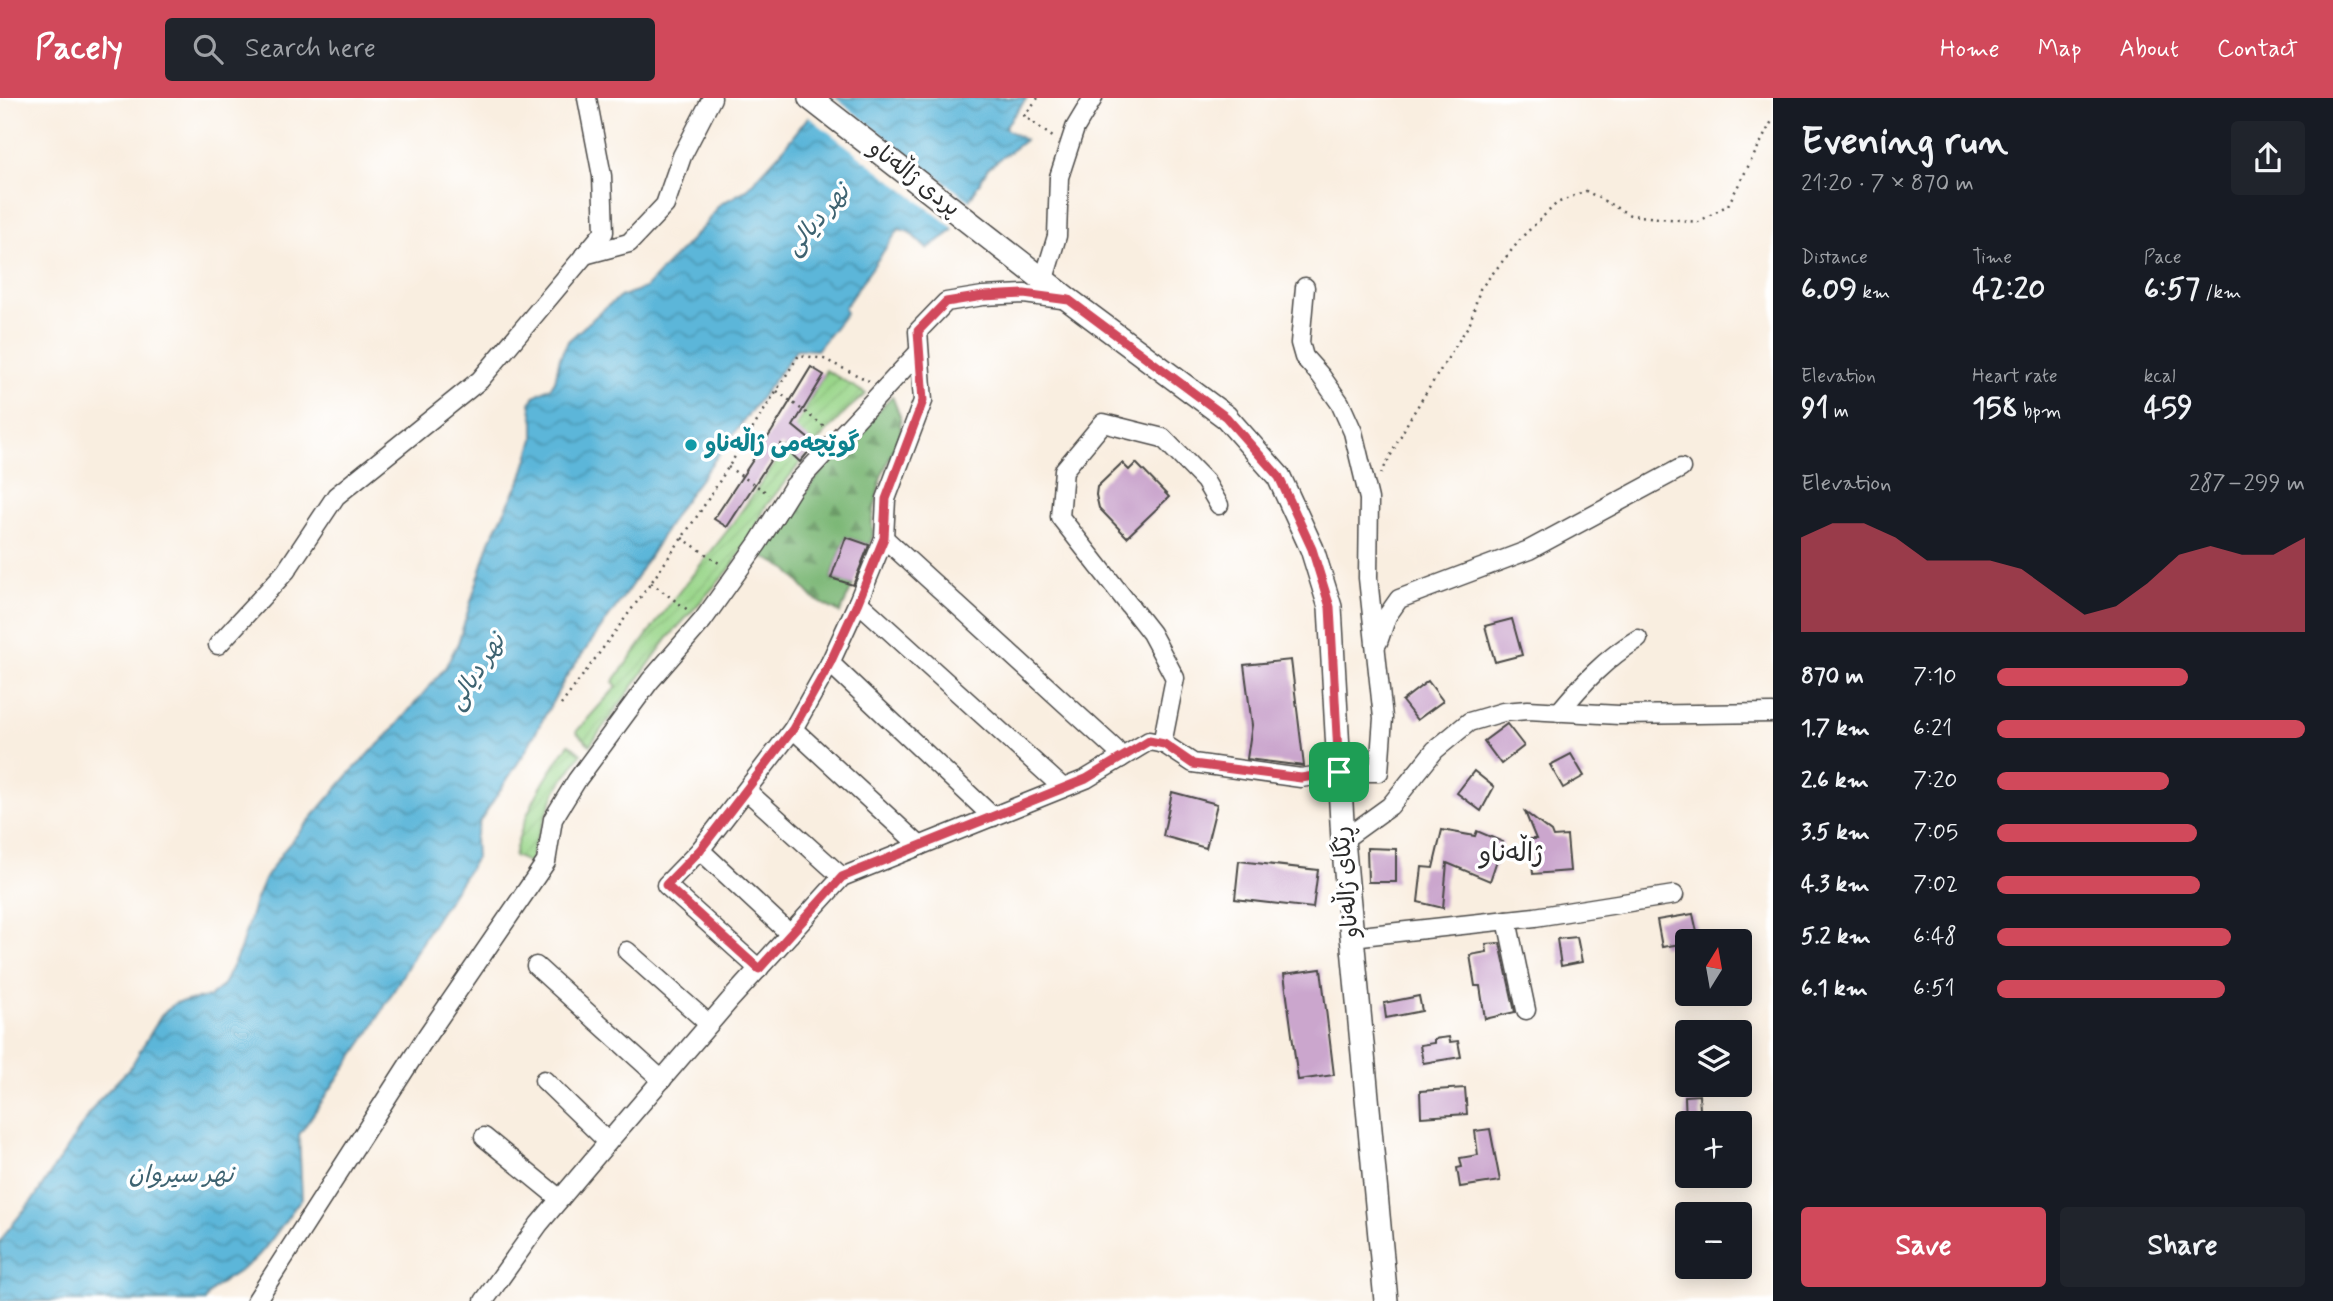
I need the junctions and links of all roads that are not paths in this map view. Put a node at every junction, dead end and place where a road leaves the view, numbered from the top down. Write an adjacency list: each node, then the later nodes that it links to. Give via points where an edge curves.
1 (587, 98): 5 (street, via 602,176 604,232)
2 (712, 98): 5 (street, via 682,156 665,205 629,243)
3 (810, 98): 6 (main road, پردی ژاڵەناو)
4 (1093, 98): 7 (street, via 1075,128 1059,177 1057,236)
5 (584, 256): 16 (street, via 480,380 337,496 286,571)
6 (1018, 259): 7 (main road, ڕێگای ژاڵەناو)
7 (1044, 279): 9 (main road, ڕێگای ژاڵەناو)
8 (1305, 287): 17 (street, via 1300,343 1304,357 1340,403 1353,432 1369,499 1368,578)
9 (1069, 300): 10 (street, via 1024,294 946,302 918,331); 24 (main road, ڕێگای ژاڵەناو, via 1226,417 1279,477 1312,549 1330,607)
10 (919, 352): 13 (street, via 923,401 886,499); 46 (street, via 793,487 703,620 650,681 577,780 553,819 546,862 426,1037)
11 (1681, 468): 17 (street, via 1529,550 1399,599)
12 (1219, 505): 22 (street, via 1205,481 1163,438 1103,423 1064,470 1060,517 1151,633 1175,678)
13 (884, 538): 14 (street); 23 (street)
14 (858, 602): 18 (street); 25 (street)
15 (1638, 639): 19 (street, via 1584,681)
16 (218, 645)
17 (1377, 645): 24 (street, via 1383,718 1379,772)
18 (830, 663): 21 (street); 27 (street)
19 (1559, 712): 20 (street); 28 (street, via 1503,712 1469,722 1435,750 1391,806)
20 (1773, 713)
21 (793, 729): 26 (street); 29 (street)
22 (1162, 744): 23 (street, via 1149,741); 24 (street, via 1193,764 1301,778)
23 (1121, 758): 25 (street)
24 (1339, 772): 28 (main road, ڕێگای ژاڵەناو)
25 (1063, 788): 27 (street)
26 (747, 791): 30 (street); 31 (street)
27 (993, 817): 29 (street)
28 (1343, 840): 35 (main road, ڕێگای ژاڵەناو)
29 (920, 846): 31 (street)
30 (700, 850): 34 (street); 38 (street, via 666,885)
31 (842, 877): 34 (street)
32 (1674, 895): 33 (street)
33 (1507, 920): 35 (street); 39 (street)
34 (790, 934): 38 (street)
35 (1352, 937): 48 (main road, ڕێگای ژاڵەناو)
36 (626, 951): 40 (street)
37 (536, 966): 42 (street)
38 (759, 969): 40 (street)
39 (1526, 1010)
40 (709, 1024): 42 (street)
41 (544, 1080): 44 (street)
42 (662, 1080): 44 (street)
43 (484, 1137): 45 (street)
44 (608, 1142): 45 (street)
45 (560, 1199): 47 (street)
46 (257, 1301)
47 (484, 1301)
48 (1386, 1301)

